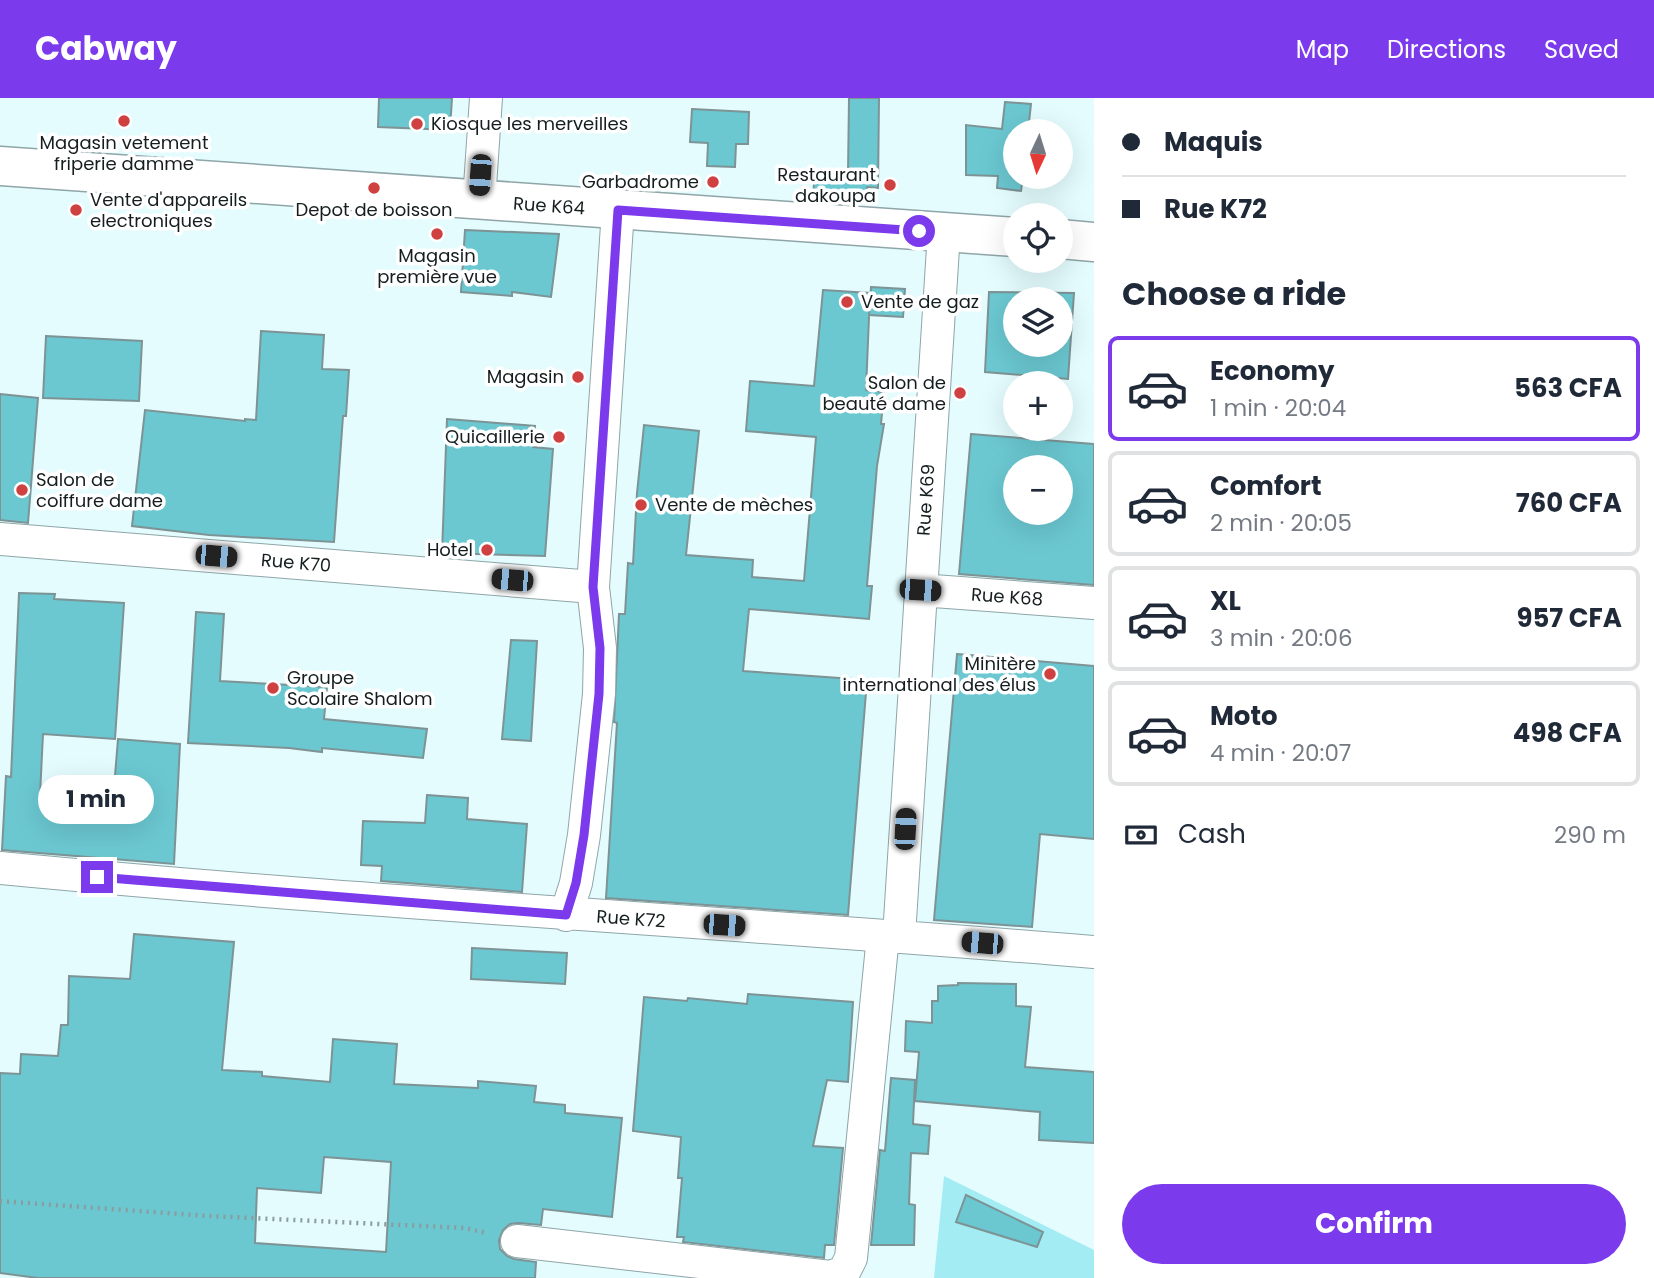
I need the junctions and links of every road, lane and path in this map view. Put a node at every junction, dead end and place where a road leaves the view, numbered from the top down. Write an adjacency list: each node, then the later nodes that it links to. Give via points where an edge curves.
1 (486, 98): 3 (street)
2 (0, 166): 3 (street, Rue K64)
3 (478, 201): 4 (street, Rue K64)
4 (618, 210): 5 (street, Rue K64); 10 (street)
5 (944, 232): 6 (street, Rue K64); 11 (street, Rue K69)
6 (1003, 236)
7 (1073, 240): 8 (street)
8 (1094, 242)
9 (0, 539): 10 (street, Rue K70)
10 (593, 587): 14 (street, via 600,648 599,694 584,835)
11 (920, 590): 12 (street, Rue K68); 15 (street, Rue K69)
12 (1094, 603)
13 (0, 867): 14 (street, Rue K72)
14 (566, 915): 15 (street, Rue K72)
15 (891, 936): 16 (street, Rue K72); 18 (street, Rue K69, via 850,1258 844,1272 830,1277)
16 (1094, 952)
17 (0, 1201): 18 (path, via 465,1228)
18 (517, 1241)

